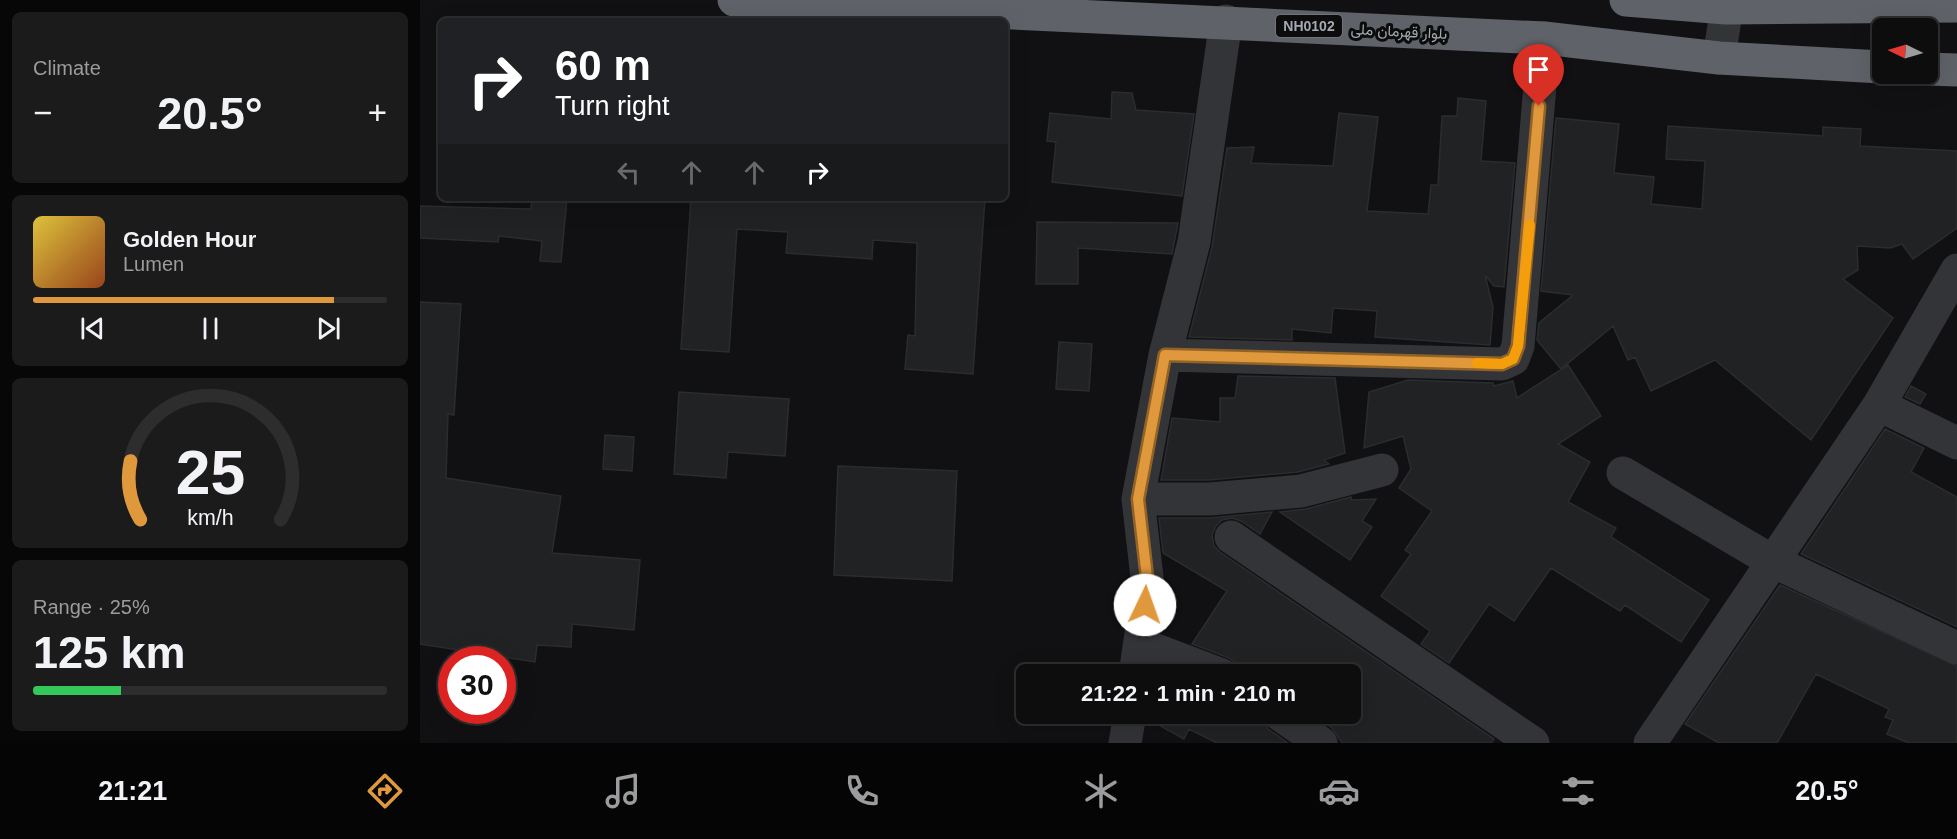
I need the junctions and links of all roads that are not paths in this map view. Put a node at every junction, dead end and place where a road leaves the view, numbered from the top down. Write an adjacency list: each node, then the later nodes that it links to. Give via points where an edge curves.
1 (734, 0): 5 (highway, بلوار قهرمان ملی / NH0102)
2 (1626, 0): 3 (highway)
3 (1727, 4): 4 (highway); 7 (street)
4 (1957, 6)
5 (1226, 21): 6 (highway, بلوار قهرمان ملی / NH0102); 12 (street, via 1194,242)
6 (1544, 38): 7 (highway, بلوار قهرمان ملی / NH0102); 12 (street, via 1518,346 1513,359 1502,364)
7 (1719, 58): 8 (highway, بلوار قهرمان ملی / NH0102)
8 (1872, 66)
9 (1938, 69): 10 (highway)
10 (1957, 70)
11 (1957, 270): 13 (street)
12 (1165, 355): 17 (street)
13 (1879, 405): 14 (street); 19 (street)
14 (1957, 443)
15 (1382, 470): 17 (street, via 1301,490 1210,499)
16 (1623, 473): 19 (street)
17 (1138, 499): 21 (street, via 1148,586)
18 (1231, 537): 28 (street)
19 (1772, 561): 20 (street); 25 (street)
20 (1957, 648)
21 (1137, 659): 22 (street)
22 (1164, 664)
23 (1128, 724): 26 (street)
24 (1293, 724): 27 (street)
25 (1663, 739)
26 (1125, 743)
27 (1321, 743)
28 (1533, 743)

